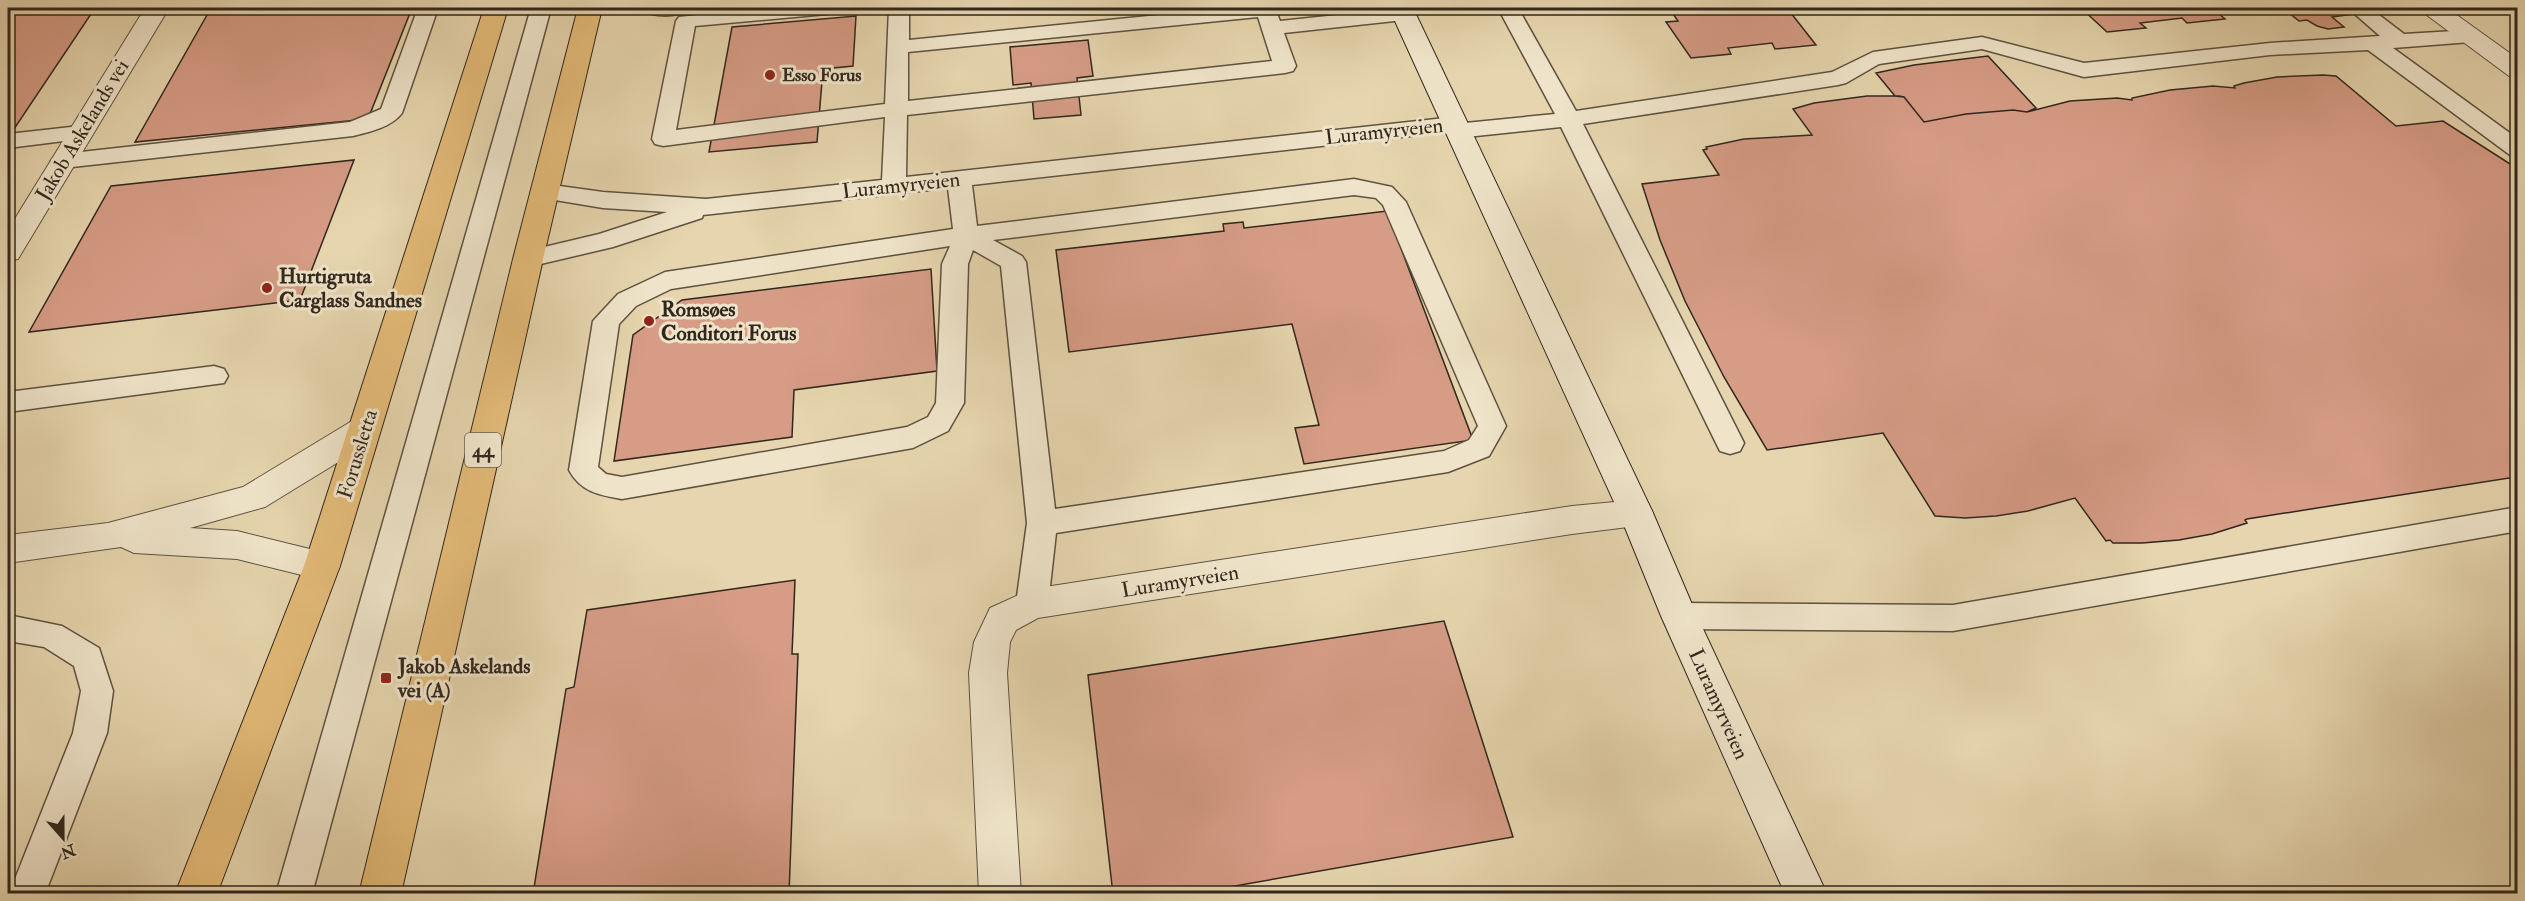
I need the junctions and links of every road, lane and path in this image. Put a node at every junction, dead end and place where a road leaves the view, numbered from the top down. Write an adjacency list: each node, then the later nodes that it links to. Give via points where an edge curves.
1 (157, 8): 23 (street, Jakob Askelands vei)
2 (428, 8): 26 (lane, via 391,113 375,123 353,129)
3 (496, 8): 36 (main road, Forussletta)
4 (541, 8): 49 (lane)
5 (590, 8): 29 (main road, 44)
6 (660, 8): 7 (lane)
7 (682, 8)
8 (827, 8): 20 (lane, via 686,21 663,139)
9 (899, 8): 18 (lane)
10 (1508, 8): 21 (lane)
11 (2358, 8): 16 (lane)
12 (2432, 8): 15 (street)
13 (1402, 11): 14 (lane); 22 (street, Luramyrveien)
14 (1272, 28): 18 (lane, via 1266,10); 20 (lane, via 1285,66)
15 (2470, 36): 16 (lane); 19 (street)
16 (2400, 42): 17 (lane)
17 (2373, 43): 21 (lane, via 2270,49 2084,70 1982,43 1873,58 1838,78); 25 (lane)
18 (898, 47): 20 (lane)
19 (2517, 71)
20 (897, 109): 28 (lane)
21 (1569, 118): 22 (lane); 37 (lane)
22 (1455, 127): 27 (lane, Luramyrveien); 38 (street, Luramyrveien)
23 (80, 133): 24 (lane); 26 (street, Jakob Askelands vei)
24 (8, 141)
25 (2517, 150)
26 (63, 161): 32 (street, Jakob Askelands vei)
27 (959, 179): 28 (lane, Luramyrveien); 31 (lane)
28 (894, 185): 30 (lane, Luramyrveien)
29 (544, 192): 30 (lane, Luramyrveien); 33 (main road, 44)
30 (706, 207): 33 (lane, Luramyrveien, via 604,241)
31 (966, 235): 31 (lane, via 955,264 950,403 938,424 913,437 622,489 598,484 583,470 606,321 627,300 665,281); 40 (lane, via 1013,262); 40 (lane, via 1354,187 1384,192 1394,202 1492,426 1479,448 1448,461)
32 (8, 252)
33 (528, 259): 50 (main road, 44)
34 (214, 376): 35 (lane)
35 (8, 402)
36 (364, 430): 41 (street, via 253,498); 43 (main road, Forussletta)
37 (1730, 443)
38 (1636, 513): 44 (street, Luramyrveien); 45 (street, Luramyrveien)
39 (2517, 519): 45 (lane, via 1953,618)
40 (1042, 523): 44 (lane)
41 (108, 537): 42 (street); 43 (street, via 237,545)
42 (8, 549)
43 (322, 566): 48 (main road, Forussletta)
44 (1032, 604): 51 (street, Luramyrveien, via 1003,619 992,642 988,673)
45 (1679, 616): 52 (street, Luramyrveien)
46 (8, 628): 47 (lane, via 51,635 88,658 98,691 90,733)
47 (27, 894)
48 (196, 894)
49 (294, 894)
50 (380, 894)
51 (1000, 894)
52 (1806, 894)

